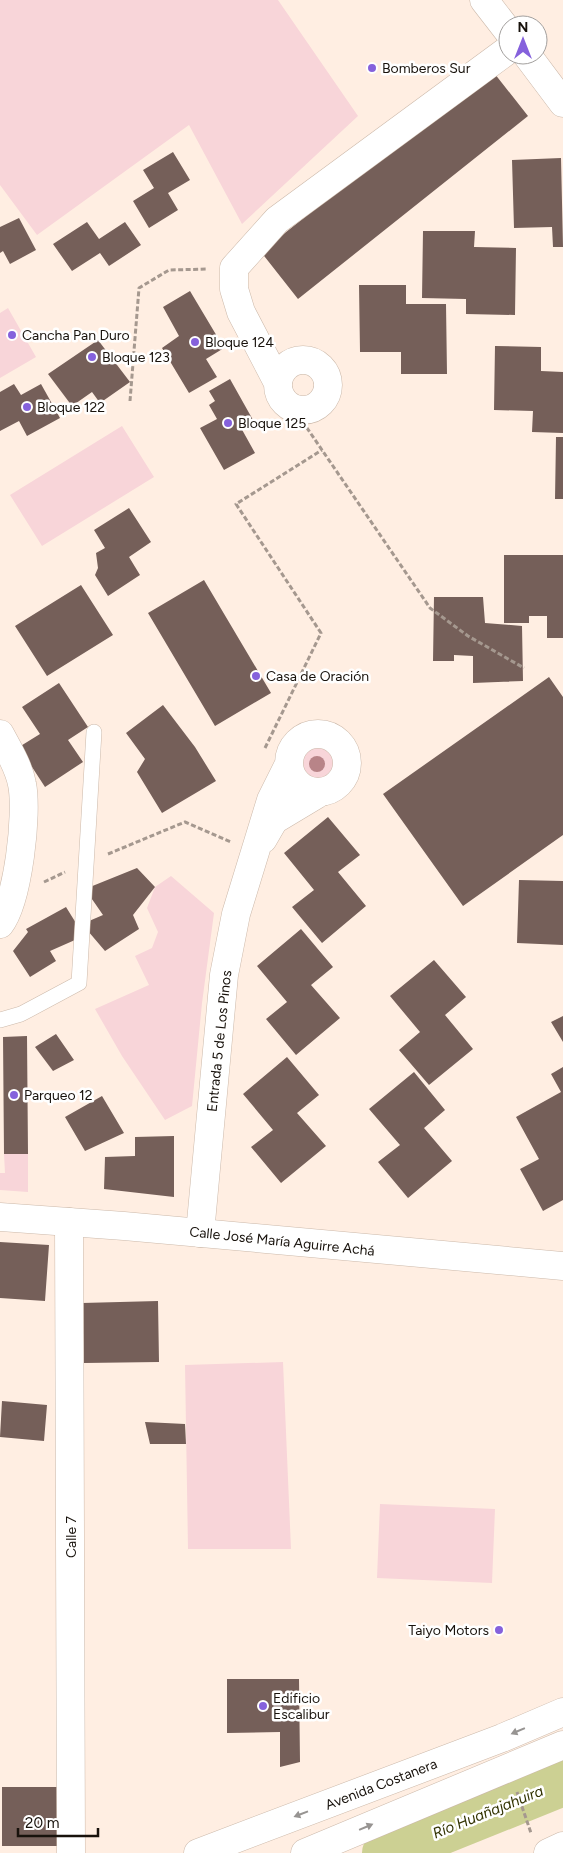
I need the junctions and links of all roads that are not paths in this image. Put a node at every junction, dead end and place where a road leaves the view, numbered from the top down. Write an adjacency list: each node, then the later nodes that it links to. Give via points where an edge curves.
1 (484, 0): 2 (street)
2 (498, 18)
3 (498, 57): 6 (street, via 277,220 234,268 234,289 241,312)
4 (534, 65): 5 (street)
5 (563, 103)
6 (277, 381): 6 (street, via 284,367 298,360 314,362 325,372 328,390 320,404 303,411 294,409 281,398)
7 (94, 732): 13 (lane, via 79,983 21,1014)
8 (0, 734): 12 (street, via 22,783 24,821 13,894)
9 (289, 764): 10 (street, via 295,781 310,792); 10 (street, Entrada 5 de Los Pinos, via 294,746 309,735 338,740 348,758 346,773 338,786); 11 (street, Entrada 5 de Los Pinos, via 272,800)
10 (319, 792): 11 (street, Entrada 5 de Los Pinos, via 274,820)
11 (254, 853): 16 (street, Entrada 5 de Los Pinos, via 236,914 224,975)
12 (0, 924)
13 (0, 1020)
14 (0, 1217): 15 (street, Calle José María Aguirre Achá)
15 (69, 1222): 16 (street, Calle José María Aguirre Achá); 20 (street, Calle 7)
16 (200, 1233): 17 (street, Calle José María Aguirre Achá)
17 (563, 1266)
18 (563, 1712): 21 (street, Avenida Costanera, one-way to 21)
19 (563, 1745): 22 (street, one-way to 19)
20 (71, 1853)
21 (198, 1853)
22 (305, 1853)

